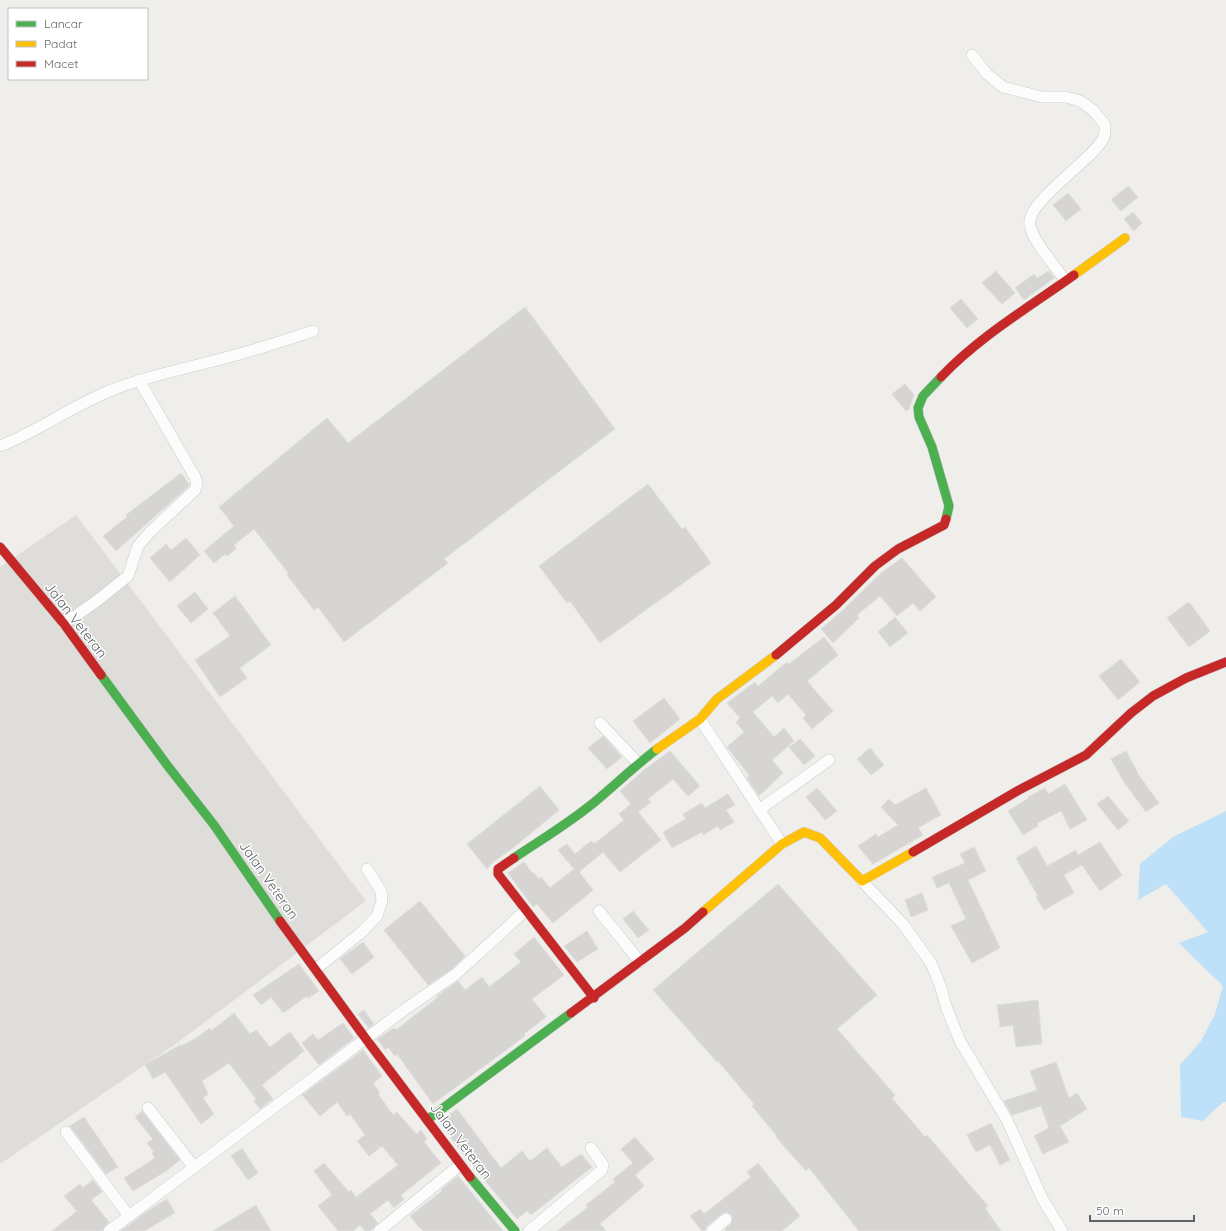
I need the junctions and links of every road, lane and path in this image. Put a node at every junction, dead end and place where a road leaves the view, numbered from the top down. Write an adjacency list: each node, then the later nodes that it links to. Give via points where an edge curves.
1 (972, 55): 3 (street, via 987,74 1003,87 1042,97 1066,97 1080,101 1093,110 1105,125 1104,138 1048,192 1030,218 1032,233)
2 (1125, 238): 3 (street)
3 (1065, 280): 10 (street, via 980,340 923,396 918,408 919,416 932,447 949,506 944,525 898,549 875,566 836,605 766,663 716,699)
4 (313, 332): 5 (street)
5 (139, 380): 6 (street, via 81,403 26,436); 8 (street, via 195,477 195,490 138,546 128,576)
6 (0, 446)
7 (0, 547): 8 (street, Jalan Veteran)
8 (64, 624): 21 (street, Jalan Veteran, via 167,766 214,825)
9 (1226, 662): 17 (street, via 1160,692 1131,712 1086,755 1019,790)
10 (700, 719): 13 (street); 14 (street)
11 (600, 723): 13 (street)
12 (829, 760): 14 (street)
13 (638, 763): 18 (street, via 586,808 498,869 498,874)
14 (759, 810): 15 (street)
15 (782, 844): 17 (street, via 804,832 820,838); 20 (street, via 709,909)
16 (367, 869): 21 (street, via 381,891 382,901 378,916)
17 (862, 881): 37 (street, via 902,923 931,963 960,1041 1007,1120 1042,1198)
18 (525, 911): 22 (street); 23 (street, via 456,974)
19 (599, 911): 20 (street)
20 (640, 962): 22 (street)
21 (316, 969): 23 (street, Jalan Veteran)
22 (594, 998): 25 (street)
23 (366, 1039): 25 (street, Jalan Veteran); 29 (street)
24 (148, 1108): 29 (street)
25 (427, 1120): 28 (street, Jalan Veteran)
26 (66, 1132): 30 (street)
27 (591, 1148): 35 (street, via 603,1164 602,1170)
28 (460, 1165): 33 (street); 34 (street, Jalan Veteran)
29 (194, 1167): 30 (street)
30 (129, 1216): 32 (street)
31 (726, 1219): 36 (street)
32 (109, 1231)
33 (379, 1231)
34 (515, 1231)
35 (529, 1231)
36 (712, 1231)
37 (1062, 1231)

